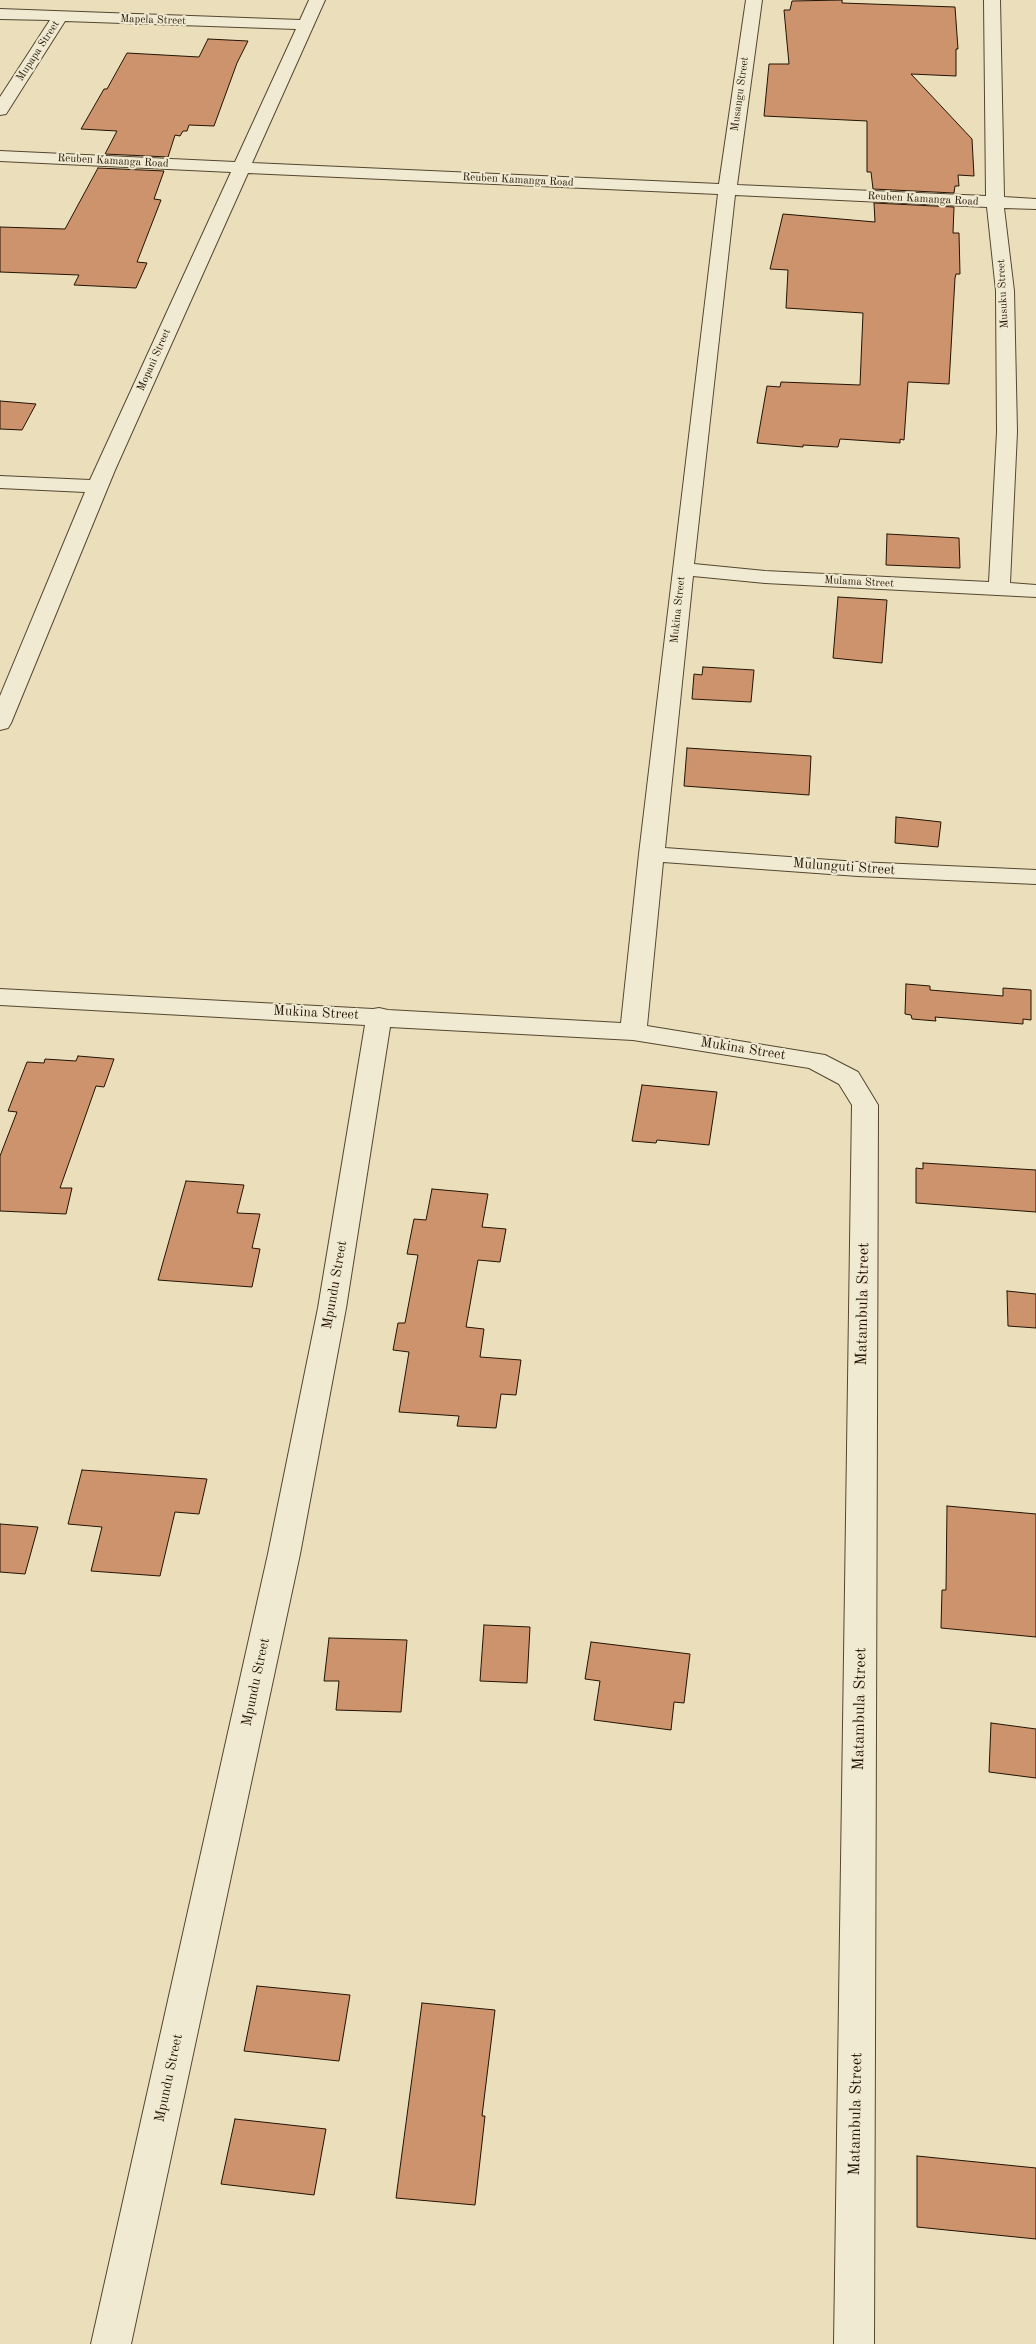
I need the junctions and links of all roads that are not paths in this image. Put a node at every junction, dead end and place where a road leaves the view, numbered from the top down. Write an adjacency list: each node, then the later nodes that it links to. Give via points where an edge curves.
1 (317, 0): 6 (street, Mopani Street)
2 (754, 0): 10 (street, Musangu Street)
3 (992, 0): 11 (street, Musuku Street)
4 (0, 14): 5 (street, Mapela Street)
5 (60, 17): 6 (street, Mapela Street); 7 (street, Mupapa Street)
6 (306, 25): 9 (street, Mopani Street)
7 (0, 110)
8 (0, 156): 9 (street, Reuben Kamanga Road)
9 (241, 167): 10 (street, Reuben Kamanga Road); 14 (street, Mopani Street)
10 (728, 189): 11 (street, Reuben Kamanga Road); 15 (street, Mukina Street)
11 (995, 202): 12 (street, Reuben Kamanga Road); 16 (street, Musuku Street, via 1005,291 1007,432)
12 (1036, 204)
13 (0, 482): 14 (street)
14 (98, 486): 18 (street, Mopani Street)
15 (683, 569): 16 (street, Mulama Street, via 765,577); 19 (street, Mukina Street)
16 (999, 589): 17 (street, Mulama Street)
17 (1036, 591)
18 (0, 723)
19 (652, 854): 20 (street, Mulunguti Street, via 858,869); 23 (street, Mukina Street)
20 (1036, 877)
21 (0, 997): 22 (street, Mukina Street)
22 (379, 1016): 23 (street, Mukina Street); 25 (street, Mpundu Street, via 332,1308 284,1554)
23 (633, 1032): 24 (street, Mukina Street, via 816,1061)
24 (849, 1078): 26 (street, Matambula Street, via 865,1105)
25 (111, 2344)
26 (854, 2344)

